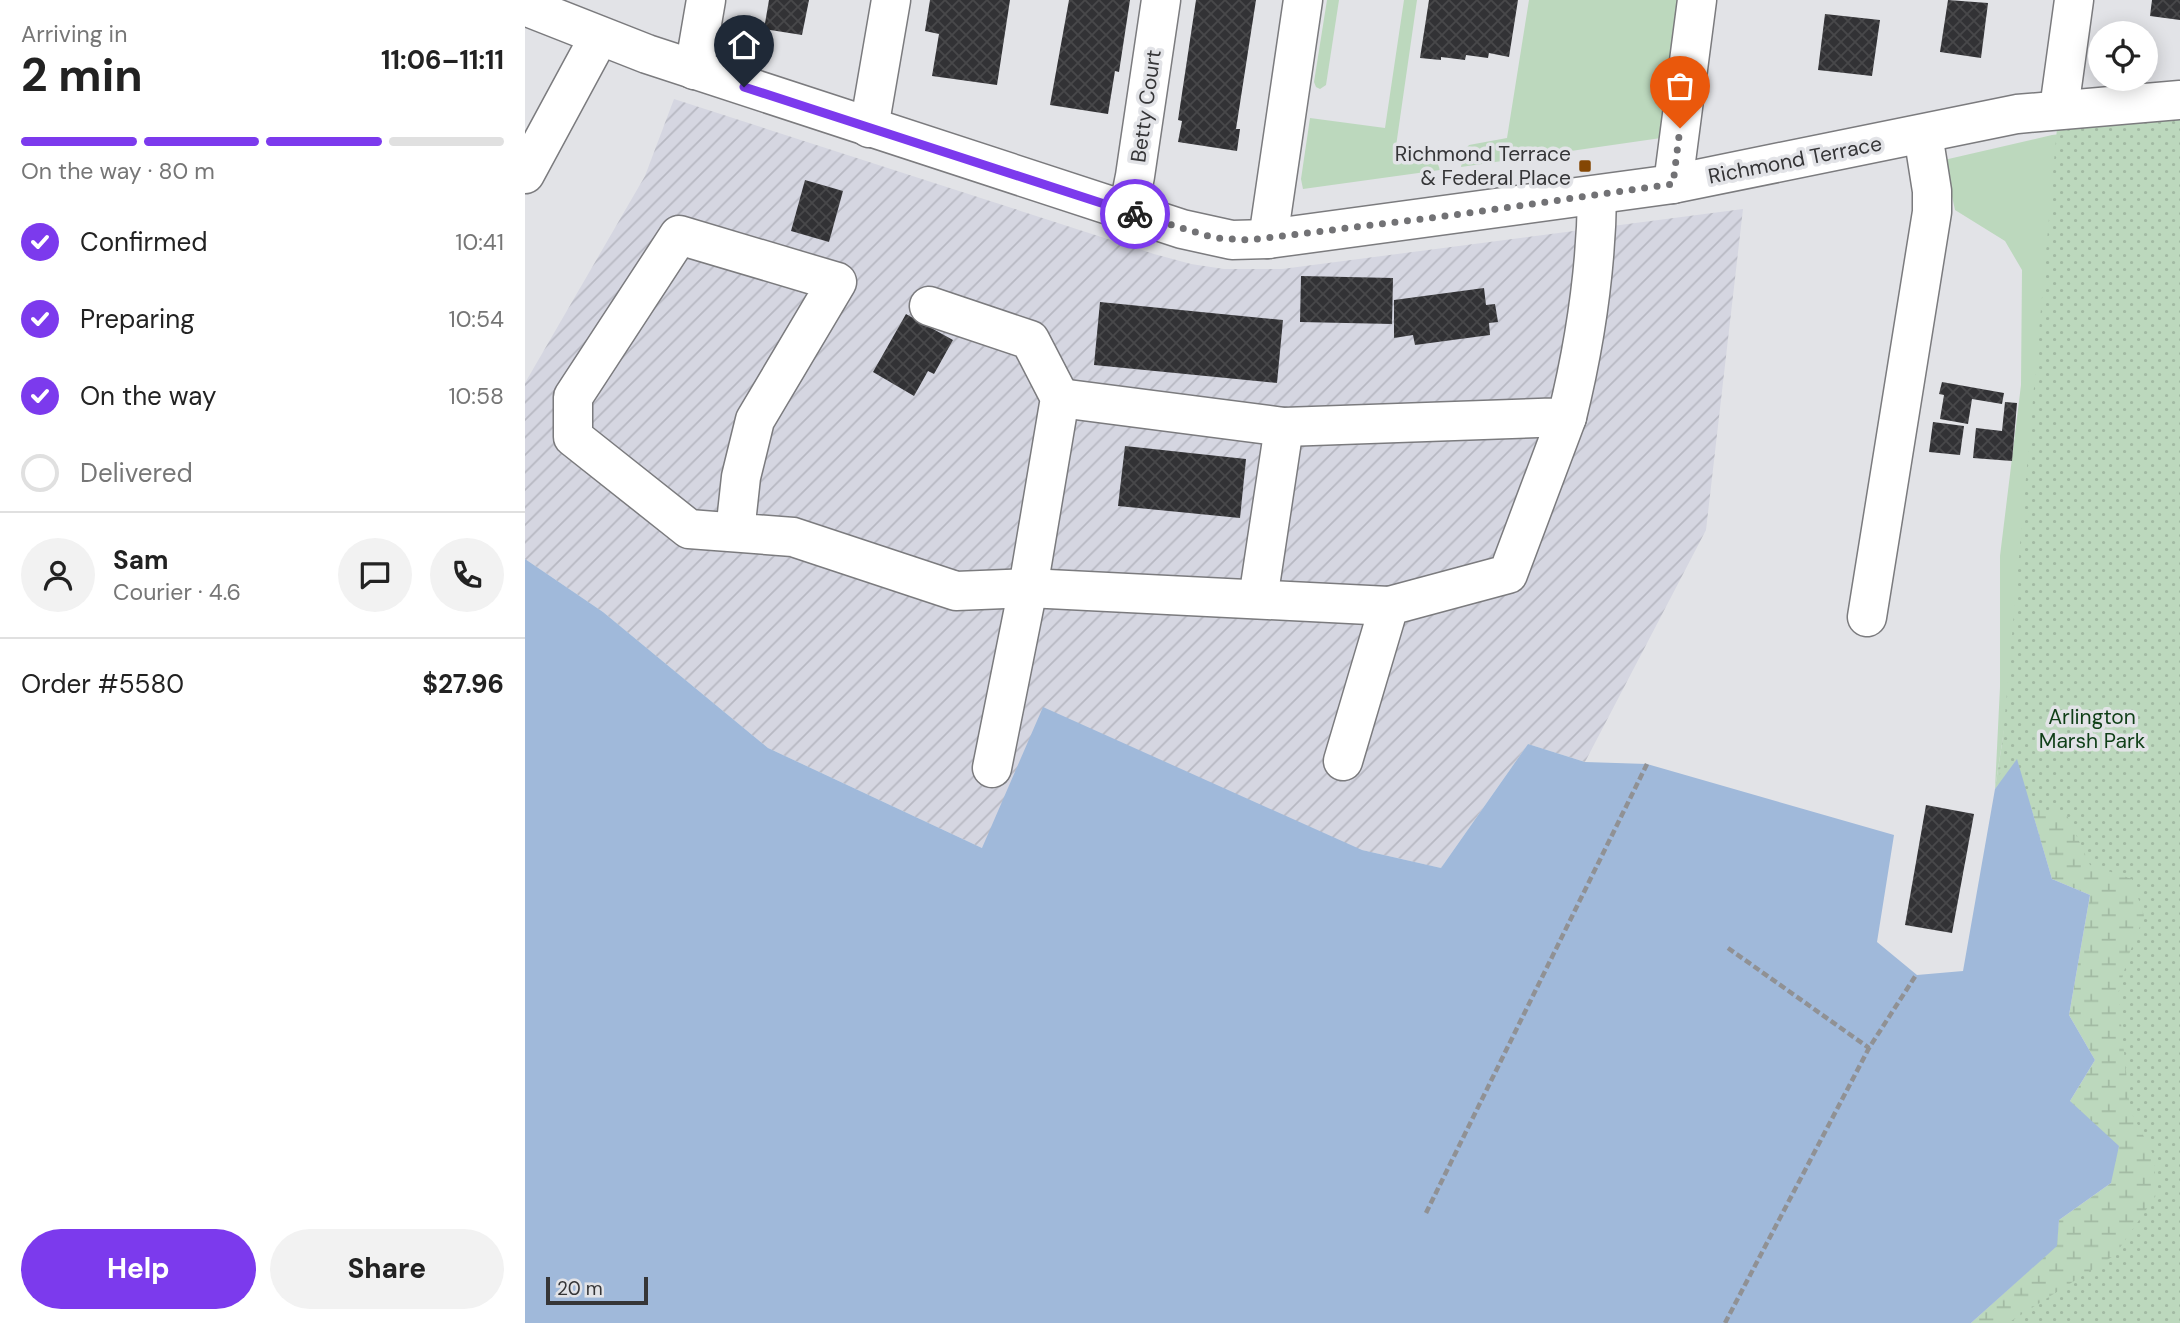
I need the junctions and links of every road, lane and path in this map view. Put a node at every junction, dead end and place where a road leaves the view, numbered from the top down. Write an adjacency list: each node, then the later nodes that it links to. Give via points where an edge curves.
1 (706, 0): 9 (street)
2 (891, 0): 12 (street)
3 (1161, 0): 17 (street, Betty Court)
4 (1303, 0): 18 (street)
5 (1697, 0): 15 (street)
6 (2074, 0): 11 (street)
7 (525, 6): 8 (street, Richmond Terrace)
8 (599, 37): 9 (street, Richmond Terrace); 14 (street)
9 (694, 70): 12 (street, Richmond Terrace)
10 (2180, 100): 11 (street, Richmond Terrace)
11 (2059, 109): 13 (street, Richmond Terrace)
12 (869, 128): 17 (street, Richmond Terrace)
13 (1923, 134): 15 (street, Richmond Terrace); 27 (street, via 1932,212)
14 (525, 174)
15 (1673, 184): 16 (street, Richmond Terrace)
16 (1597, 196): 18 (street, Richmond Terrace); 21 (street, via 1597,236 1583,352)
17 (1128, 211): 18 (street, Richmond Terrace, via 1215,238)
18 (1268, 239)
19 (929, 306): 20 (street, via 1030,340)
20 (1060, 398): 22 (street); 24 (street)
21 (1567, 417): 22 (street); 26 (street, via 1508,574)
22 (1284, 427): 25 (street)
23 (735, 532): 23 (street, via 689,529 573,437 573,397 679,235 837,282 755,420 741,477); 24 (street, via 793,537 957,591)
24 (1028, 588): 25 (street); 30 (street)
25 (1258, 599): 26 (street)
26 (1389, 606): 28 (street)
27 (1867, 617)
28 (1343, 761)
29 (1647, 764): 34 (path)
30 (992, 768)
31 (1728, 948): 33 (path)
32 (1916, 975): 33 (path)
33 (1869, 1048): 35 (path)
34 (1426, 1213)
35 (1725, 1323)

